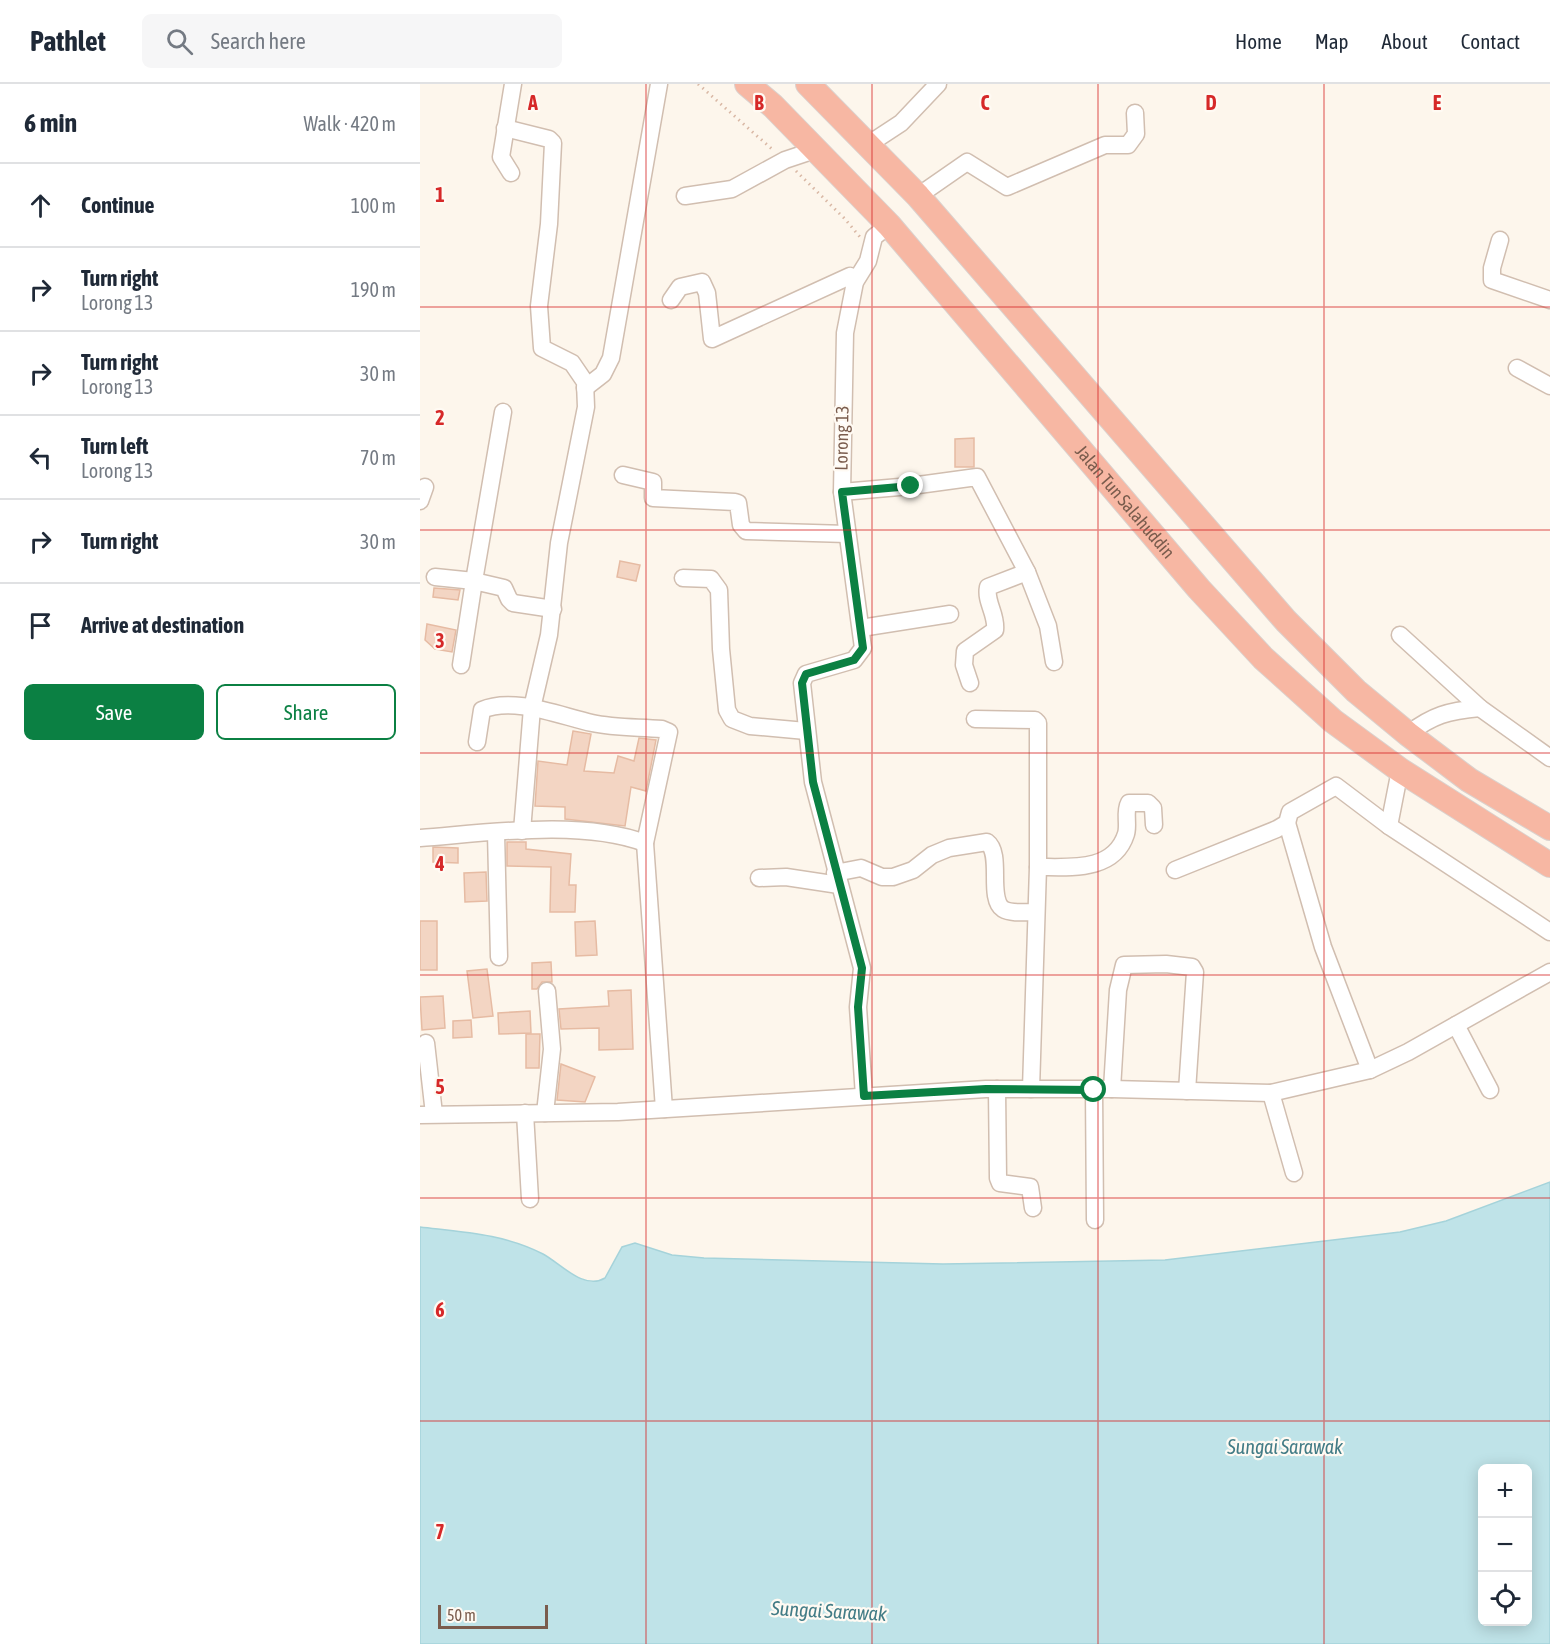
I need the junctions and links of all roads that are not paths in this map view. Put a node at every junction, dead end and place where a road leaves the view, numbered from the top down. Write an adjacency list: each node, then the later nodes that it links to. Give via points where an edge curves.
1 (513, 84): 7 (street)
2 (659, 84): 20 (street, via 611,358 603,374)
3 (747, 84): 9 (highway, Jalan Tun Salahuddin)
4 (808, 84): 8 (highway)
5 (938, 84): 8 (street, via 901,123)
6 (1135, 113): 12 (street, via 1136,134 1128,145 1105,145 1007,187 967,162)
7 (505, 128): 10 (street, via 501,157); 20 (street, via 553,143 539,306 542,348 572,363)
8 (868, 144): 12 (highway)
9 (815, 150): 11 (street, via 785,160 732,189); 13 (highway, Jalan Tun Salahuddin)
10 (511, 173)
11 (685, 196)
12 (918, 196): 40 (highway, via 1286,621 1356,691)
13 (889, 225): 15 (street, Lorong 13, via 874,237 868,261); 43 (highway, Jalan Tun Salahuddin, via 1191,580 1263,658 1333,722)
14 (1500, 240): 17 (street, via 1492,280)
15 (858, 277): 16 (street, via 850,276 712,339 707,293 702,282 680,287); 23 (street, Lorong 13, via 845,333)
16 (671, 300)
17 (1550, 300)
18 (1517, 368): 19 (street)
19 (1550, 386)
20 (585, 388): 29 (street, via 586,407 559,543)
21 (503, 412): 28 (street)
22 (623, 475): 24 (street, via 652,482 653,498 738,503 741,525 746,531)
23 (842, 492): 24 (street, Lorong 13); 25 (street, via 977,477)
24 (847, 534): 31 (street, Lorong 13)
25 (1027, 572): 33 (street, via 1048,626); 35 (street, via 988,587 995,630 965,651 964,665)
26 (435, 577): 28 (street)
27 (683, 578): 39 (street, via 711,579 719,590 727,710 732,719 750,726)
28 (474, 581): 29 (street, via 504,588 513,603); 34 (street)
29 (553, 609): 36 (street)
30 (950, 614): 31 (street)
31 (861, 628): 39 (street, Lorong 13, via 860,656 806,674 802,683)
32 (1400, 635): 37 (street)
33 (1054, 662)
34 (461, 665)
35 (970, 683)
36 (531, 708): 41 (street, via 490,706 482,710); 48 (street); 51 (street, via 593,723 669,732)
37 (1480, 708): 40 (street, via 1430,718); 42 (street)
38 (975, 719): 53 (street, via 1038,723)
39 (806, 731): 56 (street, Lorong 13, via 813,782)
40 (1408, 734): 47 (highway, via 1469,780)
41 (477, 742)
42 (1550, 758)
43 (1400, 770): 46 (street); 52 (highway, Jalan Tun Salahuddin)
44 (1287, 823): 46 (street, via 1290,812 1336,786); 54 (street); 64 (street, via 1323,948)
45 (1154, 825): 53 (street, via 1153,808 1148,803 1130,803 1126,809 1127,830 1115,854 1086,867)
46 (1389, 826): 58 (street)
47 (1550, 828)
48 (522, 831): 49 (street); 51 (street, via 599,832)
49 (496, 832): 50 (street); 59 (street)
50 (420, 838)
51 (645, 843): 73 (street)
52 (1550, 865)
53 (1038, 867): 57 (street)
54 (1175, 870)
55 (759, 878): 56 (street)
56 (837, 879): 57 (street, via 861,868 893,877 949,848 987,842 993,853 997,902 1002,909); 72 (street, Lorong 13, via 862,968 858,1007)
57 (1036, 912): 66 (street)
58 (1550, 932)
59 (499, 957)
60 (1550, 972): 62 (street)
61 (547, 991): 75 (street, via 552,1048)
62 (1456, 1025): 64 (street); 69 (street)
63 (426, 1043): 76 (street)
64 (1370, 1070): 71 (street)
65 (997, 1089): 66 (street); 72 (street); 79 (street, via 998,1178 1000,1183 1030,1187)
66 (1031, 1089): 68 (street)
67 (1112, 1089): 68 (street); 70 (street); 70 (street, via 1118,990 1124,965 1166,963 1192,967 1195,972)
68 (1094, 1090): 80 (street)
69 (1490, 1090)
70 (1187, 1091): 71 (street)
71 (1271, 1093): 77 (street)
72 (864, 1096): 73 (street)
73 (664, 1109): 75 (street)
74 (525, 1113): 75 (street); 76 (street); 78 (street)
75 (545, 1113)
76 (427, 1115)
77 (1294, 1173)
78 (530, 1199)
79 (1033, 1209)
80 (1095, 1220)

